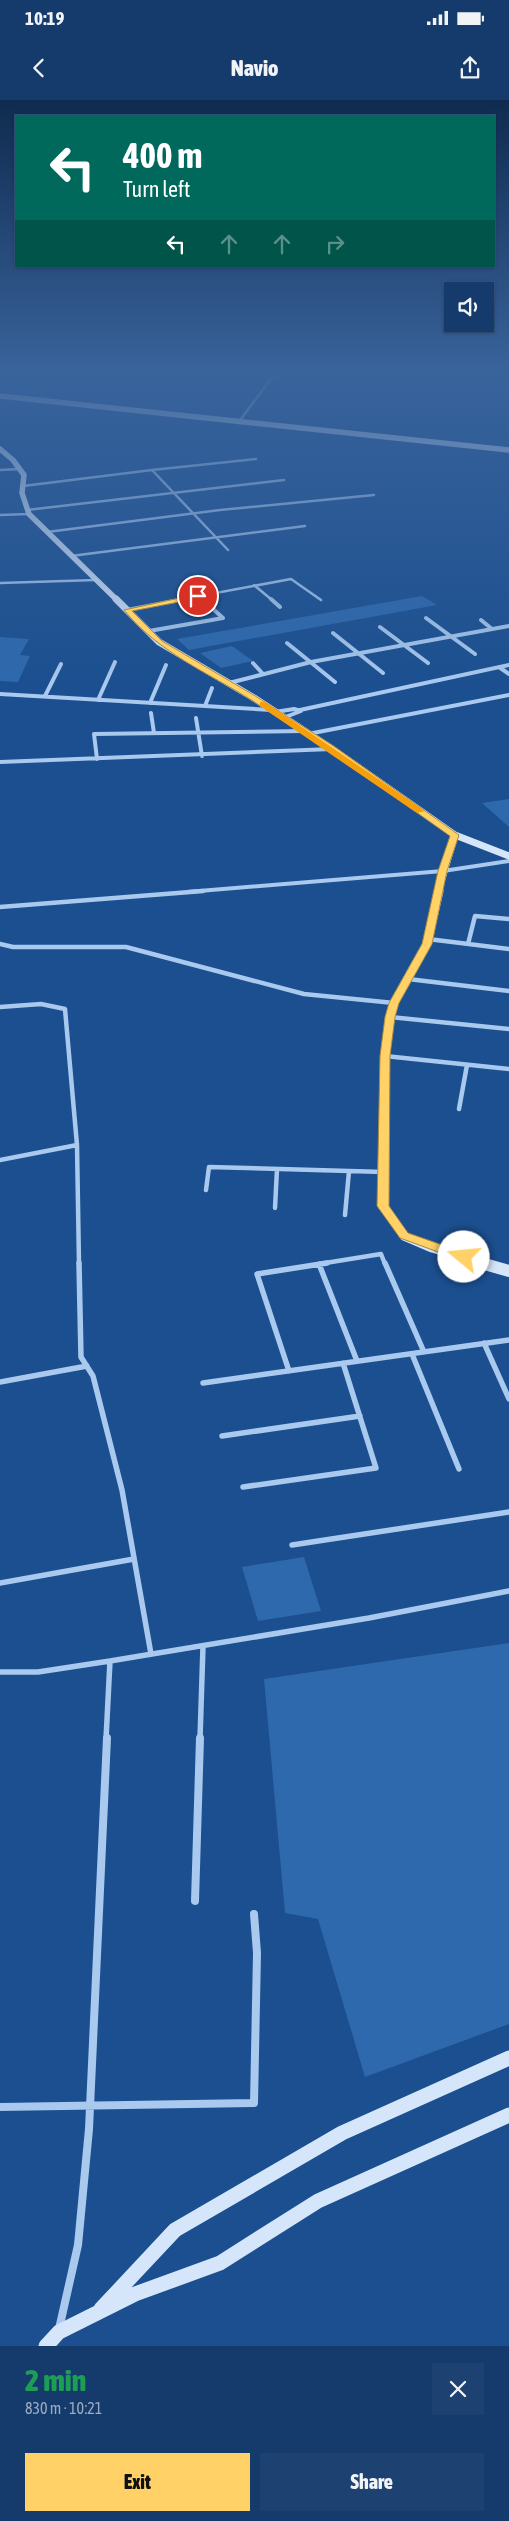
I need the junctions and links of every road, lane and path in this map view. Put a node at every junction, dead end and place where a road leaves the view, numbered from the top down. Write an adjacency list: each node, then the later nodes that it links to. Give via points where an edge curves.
1 (24, 477): 5 (street)
2 (97, 477): 5 (street)
3 (158, 477): 6 (street)
4 (284, 480): 6 (street)
5 (23, 486): 8 (street)
6 (172, 492): 8 (street); 9 (street)
7 (374, 495): 9 (street)
8 (28, 512): 10 (street); 12 (street)
9 (193, 514): 12 (street); 13 (street)
10 (0, 515)
11 (305, 526): 13 (street)
12 (47, 532): 15 (street)
13 (215, 538): 14 (street); 15 (street)
14 (228, 550)
15 (71, 556): 16 (street)
16 (96, 580): 17 (street); 22 (street)
17 (0, 583)
18 (254, 585): 19 (street); 20 (street, via 291,579); 21 (street)
19 (198, 596): 22 (street); 28 (street, via 223,618)
20 (321, 600)
21 (280, 607)
22 (127, 610): 28 (street)
23 (426, 618): 30 (street)
24 (481, 620): 27 (street)
25 (509, 626): 27 (street)
26 (380, 627): 32 (street)
27 (492, 629): 30 (street)
28 (149, 631): 47 (street, via 159,642)
29 (333, 633): 33 (street)
30 (450, 636): 32 (street); 34 (street)
31 (287, 643): 36 (street)
32 (404, 645): 33 (street); 38 (street)
33 (359, 654): 36 (street); 43 (street)
34 (475, 654)
35 (115, 662): 52 (street)
36 (311, 662): 44 (street); 46 (street)
37 (253, 663): 44 (street)
38 (428, 663)
39 (61, 664): 51 (street)
40 (166, 665): 53 (street)
41 (509, 665): 42 (street)
42 (499, 667): 45 (street); 55 (street)
43 (383, 673)
44 (263, 674): 47 (street)
45 (509, 674)
46 (335, 682)
47 (229, 683): 56 (street)
48 (212, 688): 54 (street)
49 (0, 694): 51 (street)
50 (509, 695): 62 (street)
51 (44, 696): 52 (street)
52 (98, 700): 53 (street)
53 (150, 703): 54 (street)
54 (206, 706): 56 (street)
55 (300, 710): 56 (street); 59 (street, via 300,713)
56 (273, 711): 59 (street)
57 (151, 713): 61 (street)
58 (196, 718): 60 (street)
59 (283, 718): 62 (street)
60 (198, 731): 61 (street); 62 (street); 64 (street)
61 (154, 732): 65 (street, via 94,734)
62 (305, 732): 63 (street)
63 (332, 749): 64 (street); 67 (street)
64 (202, 756): 65 (street)
65 (97, 759): 66 (street)
66 (0, 762)
67 (455, 835): 68 (street); 70 (street)
68 (509, 856)
69 (509, 861): 70 (street)
70 (443, 871): 71 (street); 73 (street)
71 (0, 907)
72 (509, 919): 75 (street, via 475,916)
73 (428, 940): 75 (street); 77 (street)
74 (0, 944): 79 (street, via 13,947 126,947 304,994)
75 (468, 944): 76 (street)
76 (509, 948)
77 (408, 979): 78 (street); 79 (street)
78 (509, 991)
79 (394, 1003): 81 (street)
80 (0, 1007): 87 (street, via 34,1003 53,1004 65,1009)
81 (390, 1017): 82 (street); 83 (street)
82 (509, 1029)
83 (385, 1056): 84 (street); 91 (street)
84 (467, 1065): 85 (street); 86 (street)
85 (509, 1070)
86 (460, 1109)
87 (77, 1145): 88 (street); 103 (street, via 81,1357)
88 (0, 1160)
89 (277, 1169): 90 (street); 92 (street, via 209,1167); 93 (street)
90 (349, 1172): 91 (street); 94 (street)
91 (384, 1172): 96 (street, via 383,1206 404,1236 432,1248)
92 (206, 1190)
93 (275, 1208)
94 (345, 1215)
95 (319, 1264): 99 (street, via 381,1254); 101 (street); 104 (street, via 257,1274)
96 (509, 1271)
97 (509, 1340): 98 (street)
98 (484, 1343): 99 (street); 107 (street)
99 (424, 1352): 100 (street)
100 (412, 1354): 101 (street); 110 (street)
101 (357, 1361): 102 (street)
102 (343, 1363): 104 (street); 108 (street)
103 (87, 1366): 105 (street); 114 (street, via 93,1376 122,1490)
104 (289, 1371): 106 (street)
105 (0, 1382)
106 (202, 1383)
107 (509, 1400)
108 (360, 1416): 109 (street); 111 (street, via 376,1468)
109 (222, 1436)
110 (459, 1468)
111 (242, 1487)
112 (509, 1512): 113 (street)
113 (292, 1545)
114 (134, 1559): 115 (street); 118 (street)
115 (0, 1583)
116 (509, 1591): 117 (street)
117 (203, 1646): 118 (street); 121 (street)
118 (151, 1654): 119 (street)
119 (110, 1661): 120 (street, via 38,1672); 124 (street)
120 (0, 1672)
121 (195, 1901)
122 (254, 1914): 124 (street, via 257,1953 254,2103)
123 (509, 2058): 127 (street, via 342,2133 175,2230)
124 (91, 2105): 125 (street); 128 (street, via 78,2245)
125 (0, 2107)
126 (509, 2115): 127 (street, via 318,2201 220,2263 135,2294)
127 (97, 2313): 128 (street)
128 (59, 2332): 129 (street)
129 (46, 2346)

